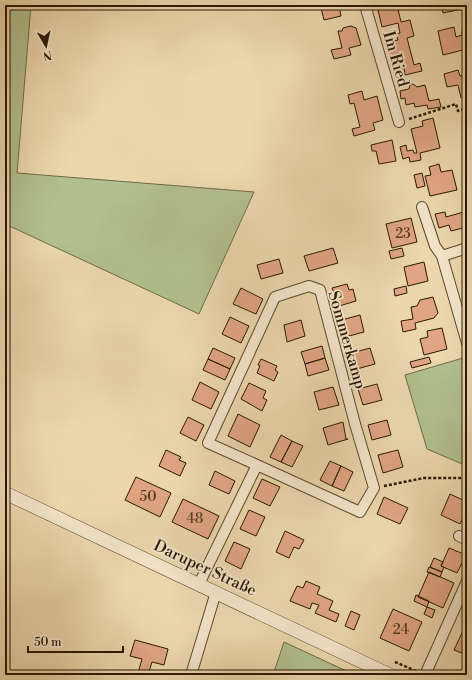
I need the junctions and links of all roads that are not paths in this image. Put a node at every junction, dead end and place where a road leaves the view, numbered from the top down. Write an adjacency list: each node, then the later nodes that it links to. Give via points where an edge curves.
1 (366, 5): 2 (street, Im Ried)
2 (399, 122)
3 (422, 207): 5 (street, via 435,246)
4 (467, 248): 5 (street)
5 (442, 256): 6 (street)
6 (467, 343)
7 (256, 465): 7 (street, Sommerkamp, via 360,512 374,488 320,290 309,286 274,297 208,443); 10 (street)
8 (5, 492): 10 (street, Daruper Straße)
9 (467, 581): 14 (street)
10 (199, 584): 11 (street, Daruper Straße)
11 (216, 592): 12 (street); 13 (street, Daruper Straße)
12 (191, 675)
13 (390, 675)
14 (425, 675)

